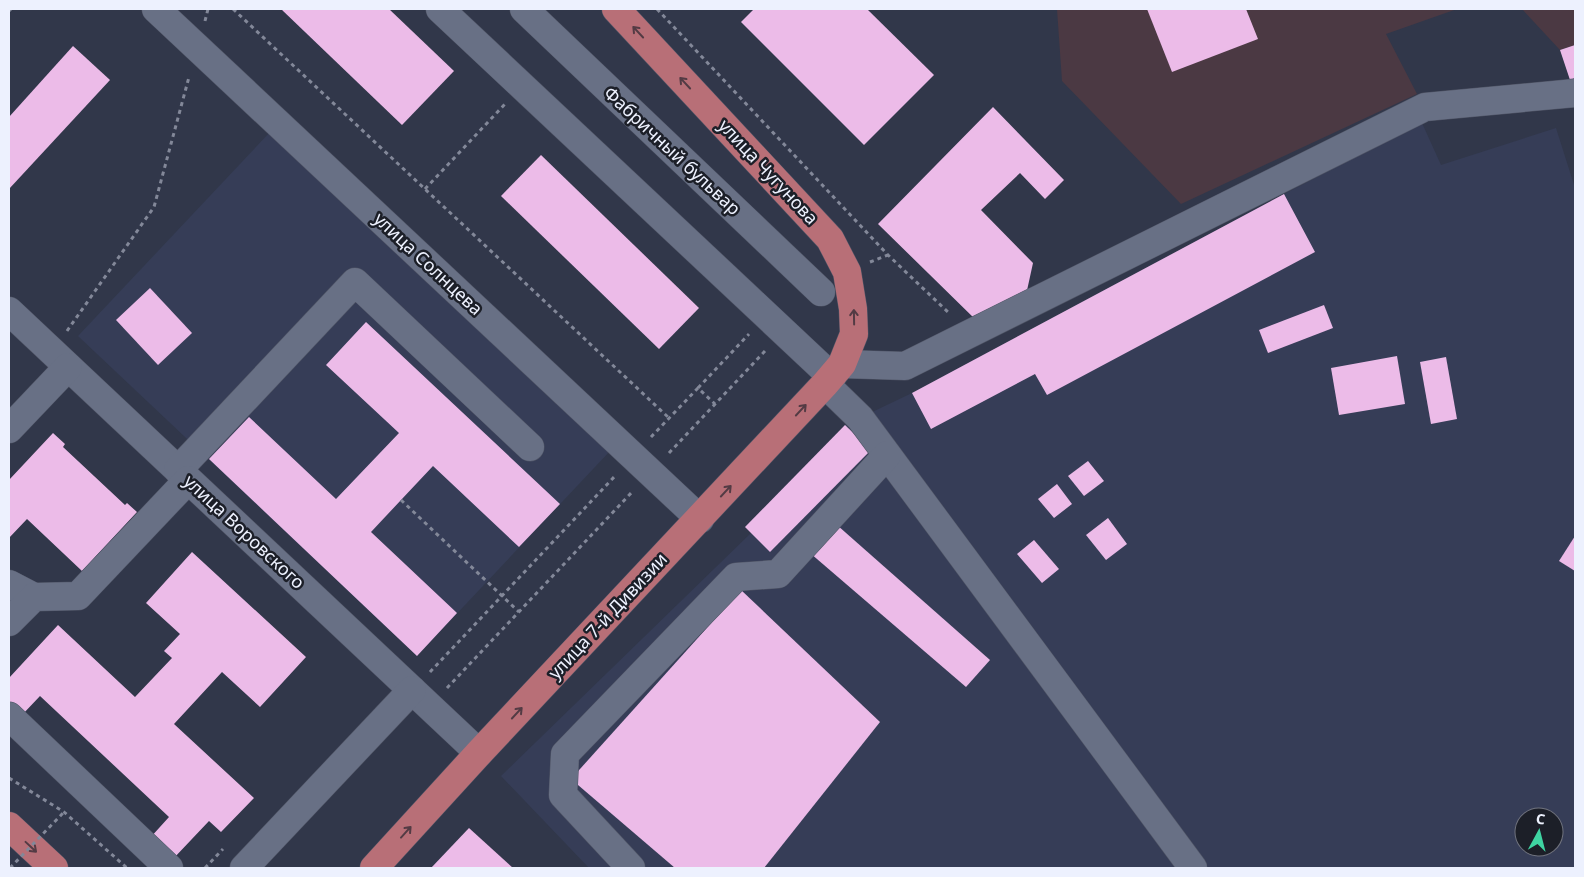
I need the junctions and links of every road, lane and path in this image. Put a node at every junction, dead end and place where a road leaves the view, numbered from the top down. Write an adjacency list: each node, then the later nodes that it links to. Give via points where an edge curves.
1 (156, 9): 8 (street, улица Солнцева)
2 (208, 9): 8 (path)
3 (233, 9): 11 (path)
4 (440, 9): 9 (street)
5 (616, 9): 17 (main road, улица Чугунова, one-way to 5, via 854,334 854,309 847,272 830,239)
6 (658, 9): 15 (path, via 888,254)
7 (525, 12): 12 (street, Фабричный бульвар)
8 (198, 48): 16 (path, via 154,207); 24 (street, улица Солнцева)
9 (522, 86): 11 (path); 14 (street)
10 (1575, 93): 15 (street, via 1425,107)
11 (425, 189): 20 (path)
12 (821, 292)
13 (9, 311): 16 (street, улица Воровского)
14 (775, 323): 17 (street); 18 (path); 19 (path)
15 (970, 334): 17 (street, via 905,366)
16 (60, 359): 21 (street); 25 (street, улица Воровского)
17 (833, 375): 23 (street); 27 (main road, улица 7-й Дивизии, one-way to 17)
18 (698, 388): 19 (path); 20 (path)
19 (715, 404): 24 (path)
20 (669, 418): 24 (path)
21 (9, 429)
22 (530, 447): 25 (street, via 355,282)
23 (887, 455): 45 (street, via 778,574 736,577 565,754 563,795); 46 (street)
24 (642, 465): 27 (street, улица Солнцева); 29 (path); 31 (path)
25 (183, 475): 30 (street, via 78,596); 33 (street, улица Воровского)
26 (401, 500): 29 (path)
27 (700, 519): 35 (main road, улица 7-й Дивизии, one-way to 27)
28 (9, 584): 30 (street)
29 (502, 596): 31 (path); 33 (path)
30 (34, 597): 32 (street)
31 (519, 612): 33 (path)
32 (9, 622)
33 (422, 692): 35 (street, улица Воровского); 43 (street)
34 (9, 716): 42 (street)
35 (479, 753): 44 (main road, улица 7-й Дивизии, one-way to 35)
36 (9, 778): 37 (path)
37 (64, 812): 39 (path, bridge); 41 (path)
38 (9, 826): 40 (main road, one-way to 40)
39 (10, 868)
40 (54, 868)
41 (127, 868)
42 (170, 868)
43 (244, 868)
44 (374, 868)
45 (631, 868)
46 (1193, 868)

